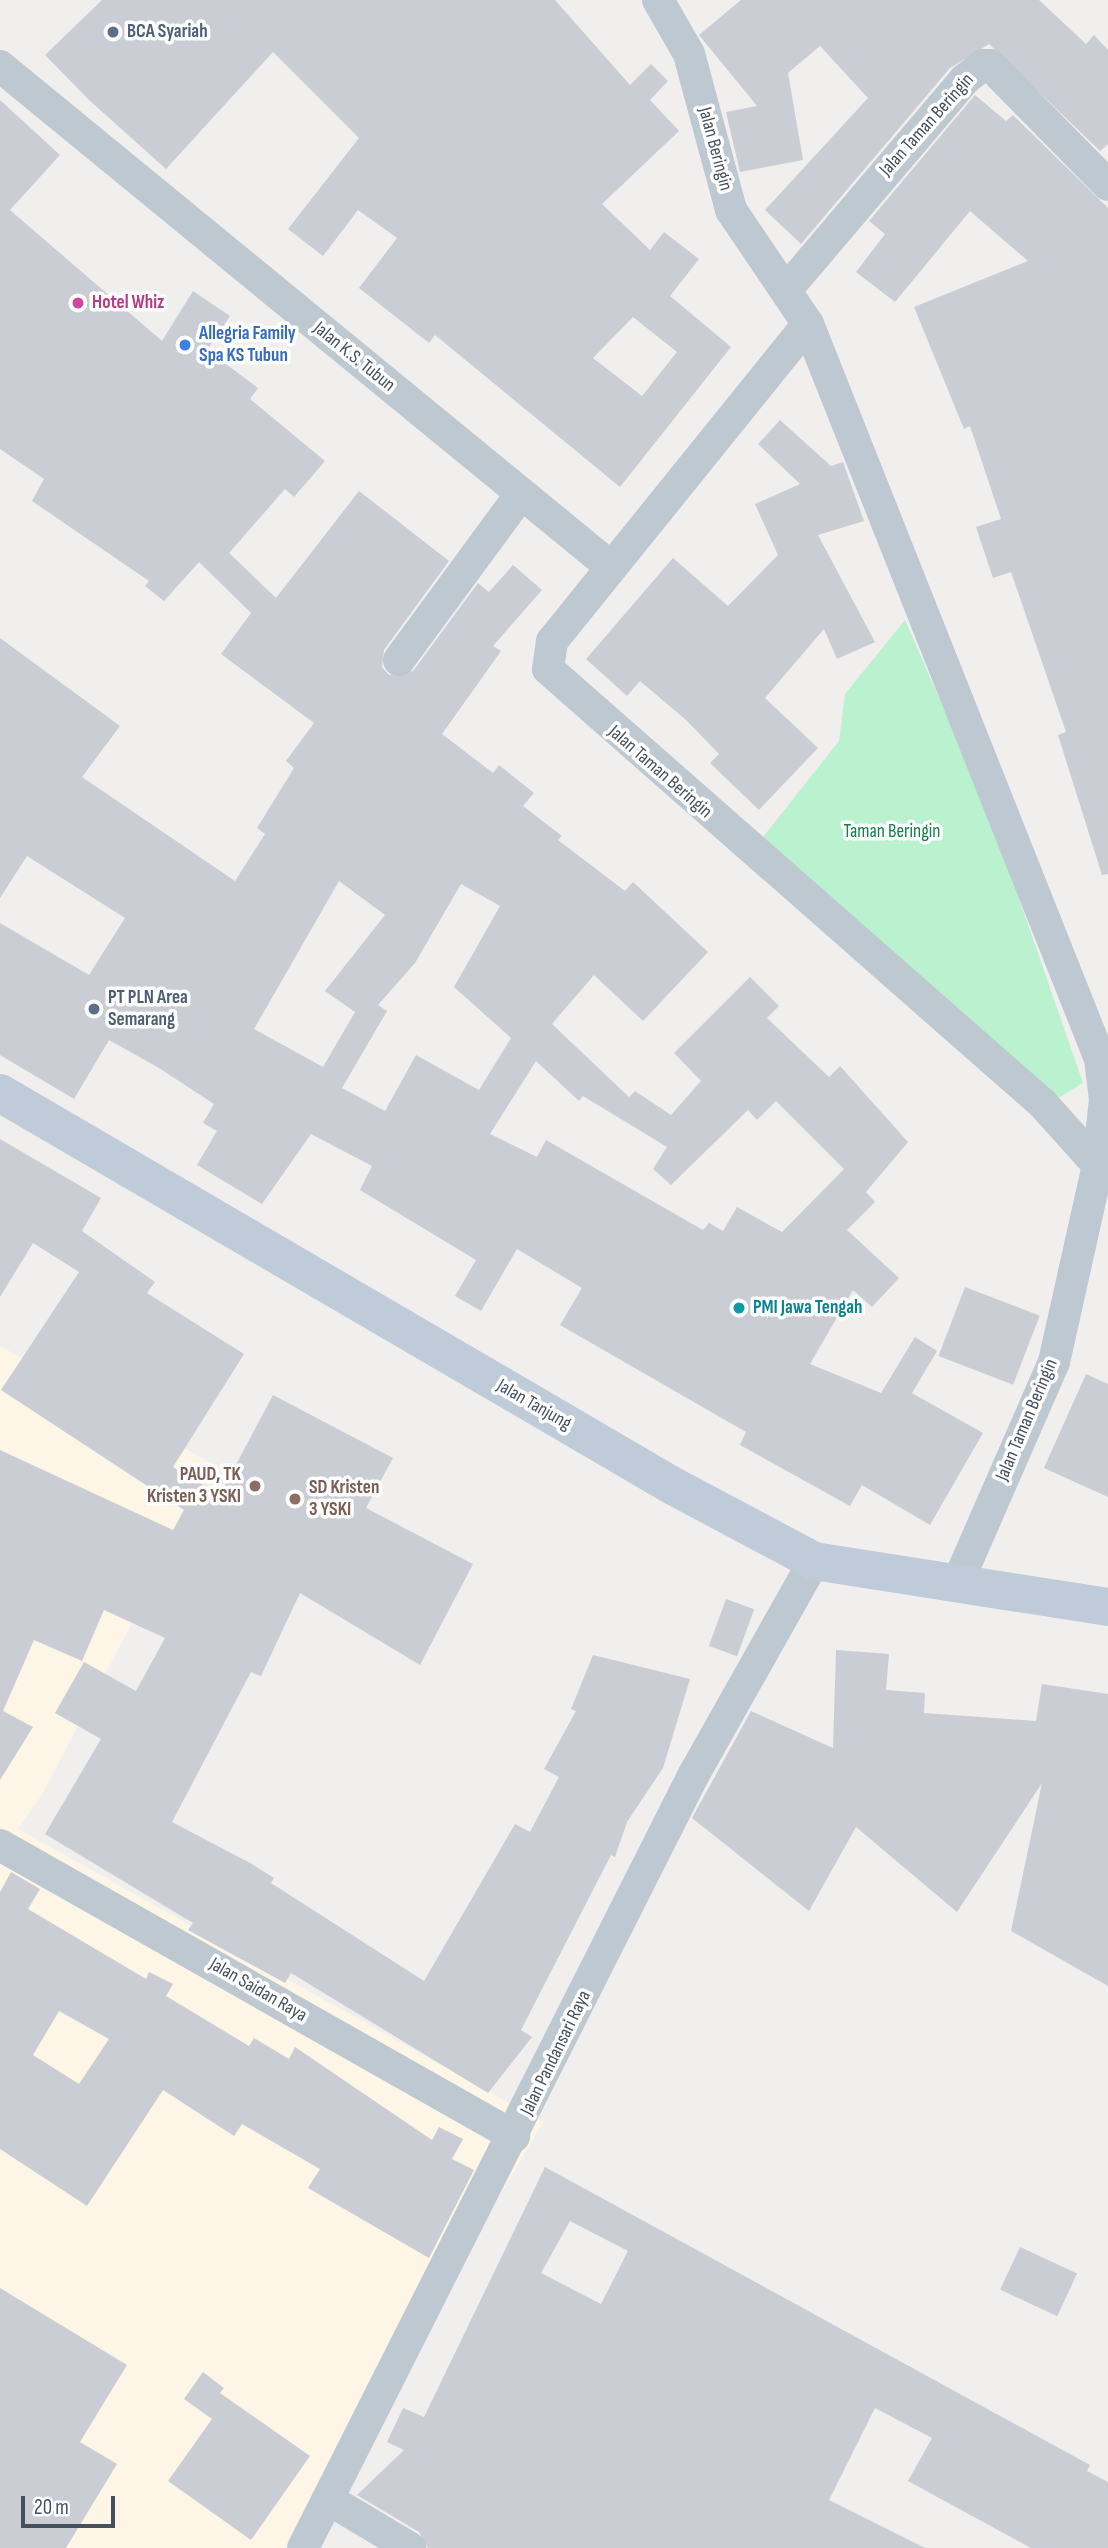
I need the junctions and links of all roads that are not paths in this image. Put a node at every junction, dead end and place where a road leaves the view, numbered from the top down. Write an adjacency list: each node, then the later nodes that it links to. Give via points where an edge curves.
1 (658, 0): 4 (street, Jalan Beringin, via 689,54 731,210)
2 (0, 66): 6 (street, Jalan K.S. Tubun)
3 (1108, 185): 4 (street, Jalan Taman Beringin, via 990,65 984,65 954,90)
4 (787, 289): 5 (street, Jalan Taman Beringin)
5 (808, 324): 7 (street, Jalan Taman Beringin); 10 (street, Jalan Taman Beringin, via 1100,1059 1105,1099)
6 (522, 494): 7 (street, Jalan K.S. Tubun); 8 (street)
7 (611, 567): 10 (street, Jalan Taman Beringin, via 547,650 553,679 1043,1104)
8 (399, 660)
9 (0, 1093): 11 (main road, Jalan Tanjung, via 673,1486)
10 (1098, 1165): 12 (street, Jalan Taman Beringin, via 1054,1362)
11 (814, 1561): 12 (main road, Jalan Tanjung); 15 (street, Jalan Pandansari Raya, via 694,1774)
12 (956, 1587): 13 (main road, Jalan Tanjung)
13 (1108, 1607)
14 (0, 1845): 15 (street, Jalan Saidan Raya)
15 (514, 2136): 16 (street, Jalan Pandansari Raya)
16 (328, 2499): 17 (street, Jalan Pandansari Raya); 18 (street)
17 (303, 2548)
18 (410, 2548)

